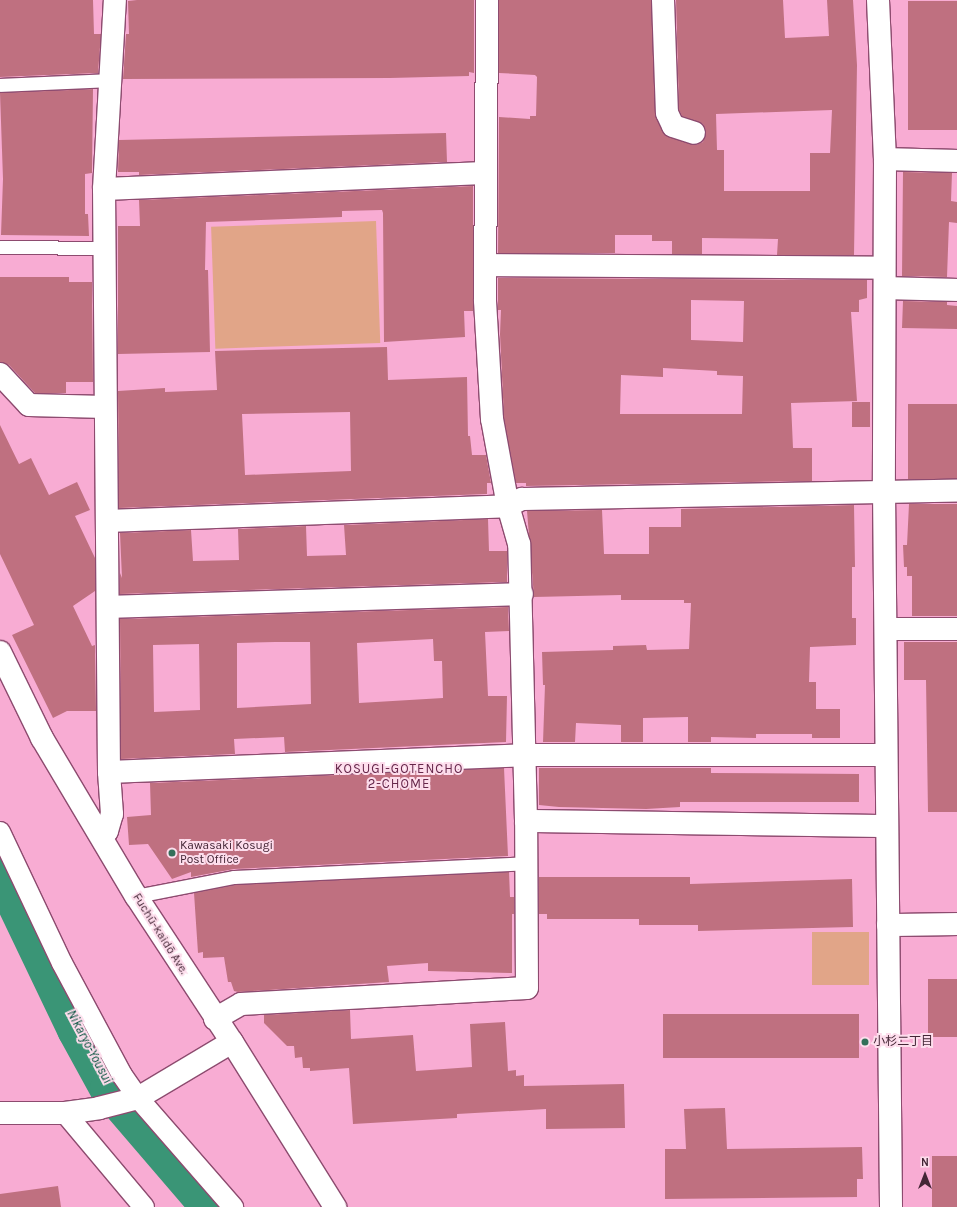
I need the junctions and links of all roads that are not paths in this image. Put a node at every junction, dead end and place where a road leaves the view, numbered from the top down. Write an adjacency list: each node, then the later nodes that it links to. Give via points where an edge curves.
1 (115, 0): 5 (main road)
2 (487, 0): 10 (main road)
3 (663, 0): 7 (main road, via 667,113 673,126)
4 (878, 0): 8 (main road)
5 (111, 80): 6 (lane); 11 (main road)
6 (0, 85)
7 (694, 133)
8 (885, 160): 9 (main road); 15 (main road)
9 (957, 161)
10 (485, 173): 11 (main road); 14 (main road)
11 (104, 189): 13 (main road)
12 (0, 247): 13 (lane)
13 (105, 248): 18 (main road)
14 (485, 265): 15 (main road); 21 (main road, via 492,419)
15 (885, 278): 16 (main road); 19 (main road)
16 (957, 290)
17 (0, 374): 18 (main road, via 29,405)
18 (105, 407): 22 (main road)
19 (884, 490): 20 (main road); 21 (main road, via 522,499); 25 (main road)
20 (957, 491)
21 (508, 506): 22 (main road); 23 (main road, via 519,544)
22 (108, 521): 24 (main road)
23 (522, 594): 24 (main road); 28 (main road)
24 (109, 607): 30 (main road)
25 (886, 628): 26 (main road); 29 (main road)
26 (957, 629)
27 (0, 652): 34 (main road, Fuchū-kaidō Ave., via 42,738)
28 (524, 755): 29 (main road); 30 (main road); 31 (main road)
29 (886, 755): 32 (main road)
30 (109, 772): 34 (main road, via 112,814 107,831)
31 (526, 821): 32 (main road); 35 (main road)
32 (887, 826): 38 (main road)
33 (0, 832): 41 (street, via 62,963 122,1075)
34 (101, 835): 36 (main road, Fuchū-kaidō Ave.)
35 (526, 863): 36 (lane, via 234,877); 39 (main road, via 529,955 527,988 241,1004)
36 (136, 896): 39 (main road, Fuchū-kaidō Ave.)
37 (957, 924): 38 (main road)
38 (888, 925): 47 (main road)
39 (215, 1019): 40 (main road, Fuchū-kaidō Ave.)
40 (232, 1042): 41 (main road); 46 (main road, Fuchū-kaidō Ave.)
41 (138, 1098): 43 (main road); 45 (street)
42 (0, 1113): 43 (main road)
43 (66, 1113): 44 (street)
44 (144, 1207)
45 (232, 1207)
46 (335, 1207)
47 (891, 1207)

